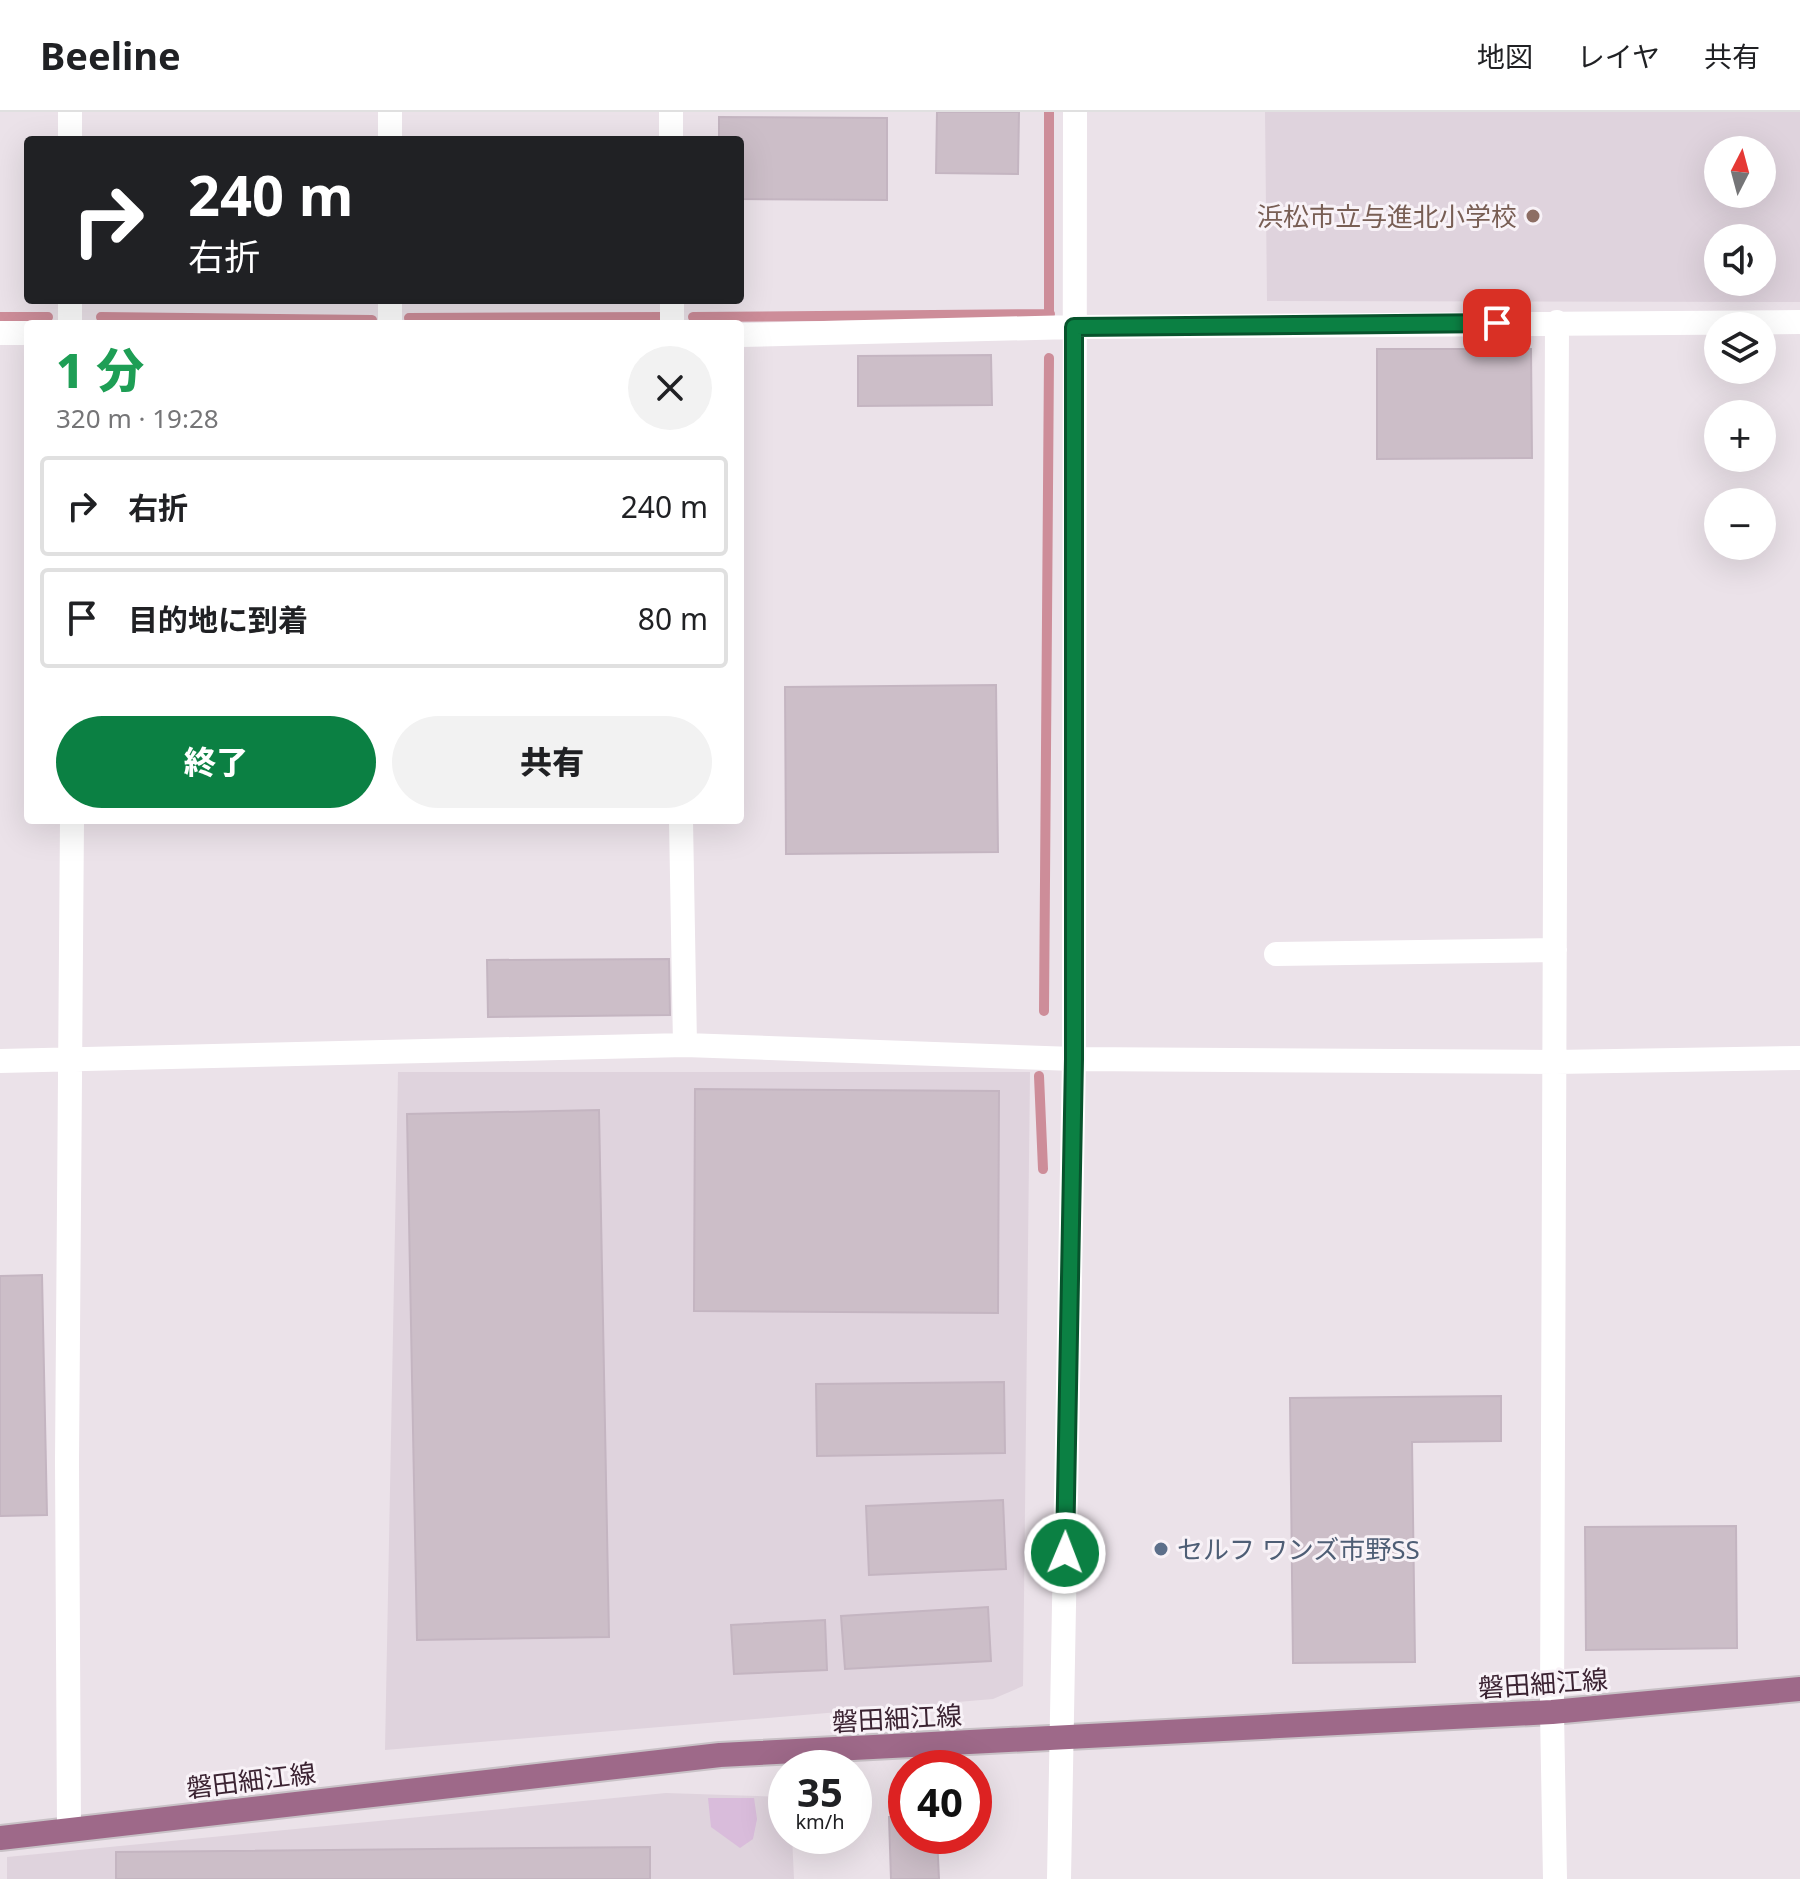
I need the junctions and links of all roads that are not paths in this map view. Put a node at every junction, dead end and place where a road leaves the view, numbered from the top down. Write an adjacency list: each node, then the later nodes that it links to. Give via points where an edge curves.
1 (70, 112): 5 (street)
2 (390, 112): 6 (street)
3 (671, 112): 7 (street)
4 (1075, 112): 10 (street)
5 (70, 136)
6 (390, 136)
7 (671, 136)
8 (1557, 322): 9 (street); 10 (street); 16 (street)
9 (1800, 322)
10 (1074, 327): 13 (street); 21 (street)
11 (0, 333): 12 (street)
12 (24, 333)
13 (744, 335)
14 (72, 824): 19 (street)
15 (681, 824): 18 (street)
16 (1555, 950): 17 (street); 23 (street)
17 (1276, 954)
18 (685, 1045): 19 (street); 21 (street)
19 (73, 1058): 22 (street); 27 (street)
20 (1800, 1058): 23 (street)
21 (1074, 1059): 23 (street); 26 (street)
22 (0, 1061)
23 (1555, 1062): 25 (street)
24 (1800, 1689): 25 (main road, 磐田細江線)
25 (1552, 1712): 26 (main road, 磐田細江線); 30 (street)
26 (1061, 1738): 27 (main road, 磐田細江線, via 720,1755); 29 (street)
27 (69, 1829): 28 (main road, 磐田細江線)
28 (0, 1838)
29 (1059, 1879)
30 (1555, 1879)

